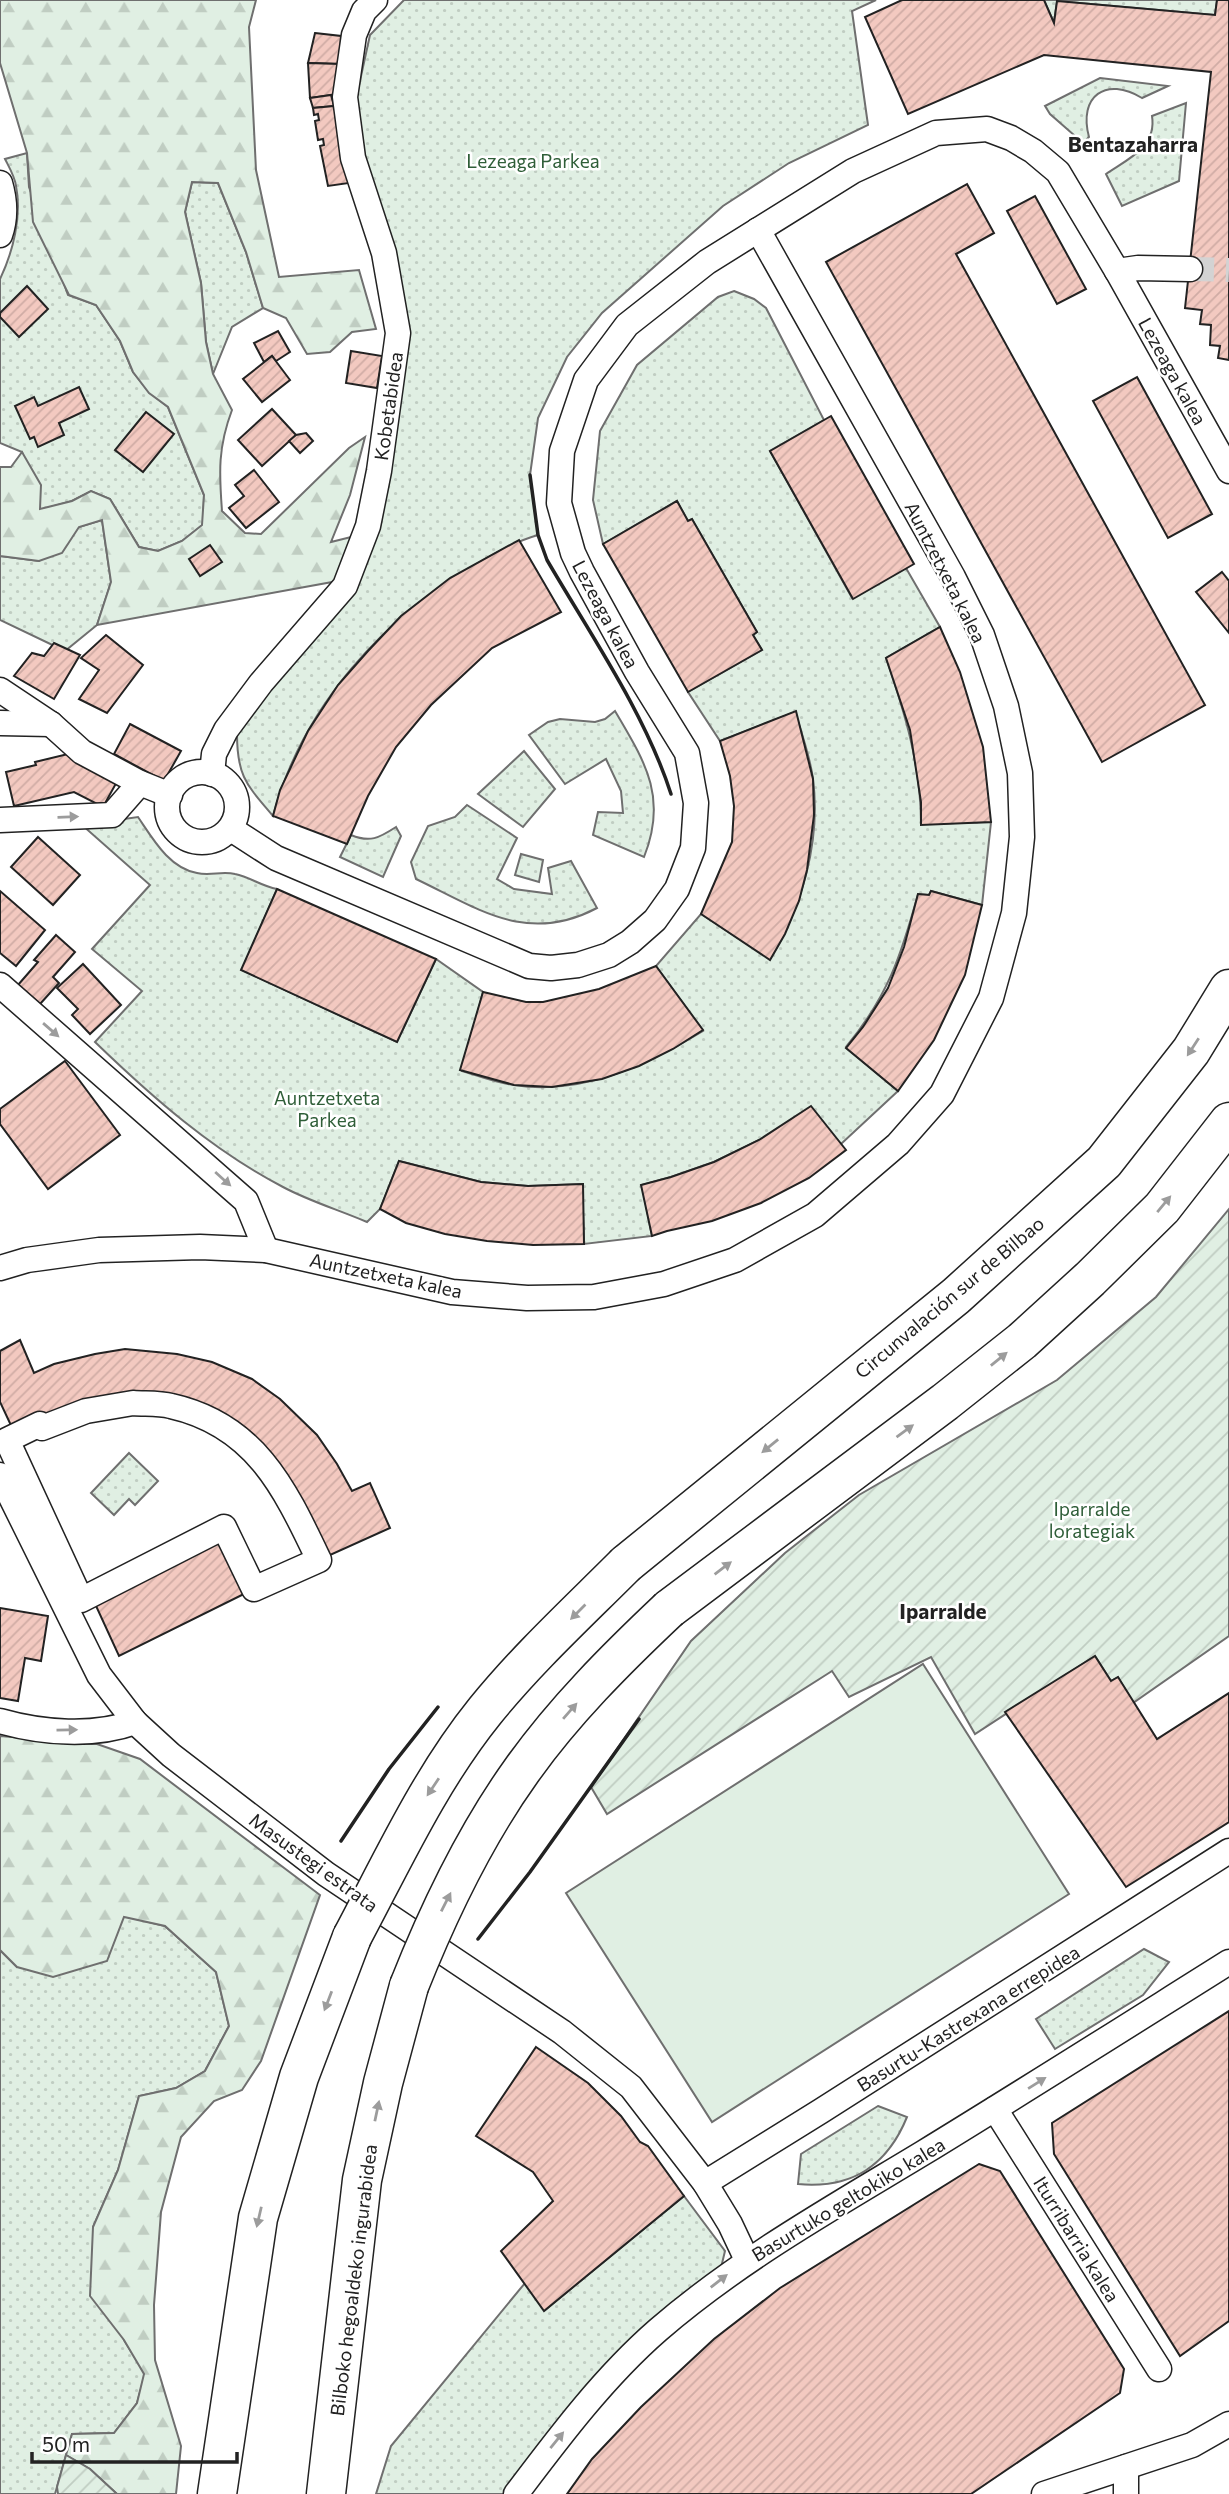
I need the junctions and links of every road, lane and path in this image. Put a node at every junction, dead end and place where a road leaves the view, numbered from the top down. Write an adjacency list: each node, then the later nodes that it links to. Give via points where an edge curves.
1 (375, 0): 11 (street, Kobetabidea, via 364,11 354,35 345,97 353,158 384,253 398,333 368,526 345,586 226,730 214,754)
2 (0, 183): 4 (street, via 5,204)
3 (758, 230): 6 (street, Lezeaga kalea, via 853,172 936,132 987,129 1033,151 1058,172); 15 (street, Lezeaga kalea, via 707,262 627,325 586,380 562,451 559,503 573,552 637,673 687,754 696,803 693,848 677,889 654,920 609,955 578,965 528,966 275,858); 19 (street, Auntzetxeta kalea, via 953,577 982,635 1006,706 1020,773 1022,837 1014,913 991,998 942,1094 898,1144 815,1215 734,1260 664,1284 616,1294 527,1298 452,1292)
4 (0, 235)
5 (1190, 269): 6 (street)
6 (1117, 271): 7 (street, Lezeaga kalea)
7 (1229, 471)
8 (0, 690): 10 (street)
9 (0, 723): 10 (street)
10 (51, 724): 12 (street, via 82,752)
11 (212, 774): 13 (street, via 203,772 179,780); 15 (street, via 230,786 235,796)
12 (140, 783): 13 (street); 14 (street, one-way to 12, via 112,815)
13 (170, 795): 15 (street, via 167,813 171,824 189,840 212,841)
14 (0, 820)
15 (231, 829)
16 (0, 985): 19 (street, one-way to 19, via 246,1201)
17 (1229, 989): 35 (highway, Circunvalación sur de Bilbao, one-way to 35, bridge, via 1191,1051 1104,1162 956,1296 626,1564 485,1712 428,1793 352,1937 299,2077 258,2218)
18 (1229, 1122): 36 (highway, Bilboko hegoaldeko ingurabidea, one-way to 18, bridge, via 362,2180 383,2082 409,1986 428,1938 522,1770 609,1666 669,1609 945,1402 1090,1279 1162,1208)
19 (266, 1250): 20 (street, Auntzetxeta kalea, via 99,1250)
20 (0, 1268)
21 (16, 1436): 21 (street, via 86,1410 133,1403 171,1406 201,1416 230,1430 256,1452 279,1481 319,1560 254,1588 224,1527 81,1600 7,1440)
22 (0, 1475): 24 (street, Masustegi estrata, via 99,1675)
23 (0, 1721): 24 (street, one-way to 24, via 58,1731 114,1729)
24 (135, 1722): 28 (street, Masustegi estrata, via 326,1874 603,2063 631,2087)
25 (1229, 1851): 28 (street, Basurtu-Kastrexana errepidea)
26 (1229, 1962): 27 (street, Basurtuko geltokiko kalea, one-way to 26)
27 (995, 2109): 29 (street, Basurtuko geltokiko kalea); 30 (street, Iturribarria kalea)
28 (705, 2183): 29 (street, Masustegi estrata)
29 (747, 2260): 37 (street, Basurtuko geltokiko kalea, one-way to 29, via 613,2375 657,2331)
30 (1159, 2369)
31 (1229, 2424): 32 (street)
32 (1192, 2445): 33 (street); 34 (street)
33 (1229, 2447)
34 (1126, 2467): 38 (street); 39 (street)
35 (218, 2494)
36 (326, 2494)
37 (516, 2494)
38 (1044, 2494)
39 (1126, 2494)

